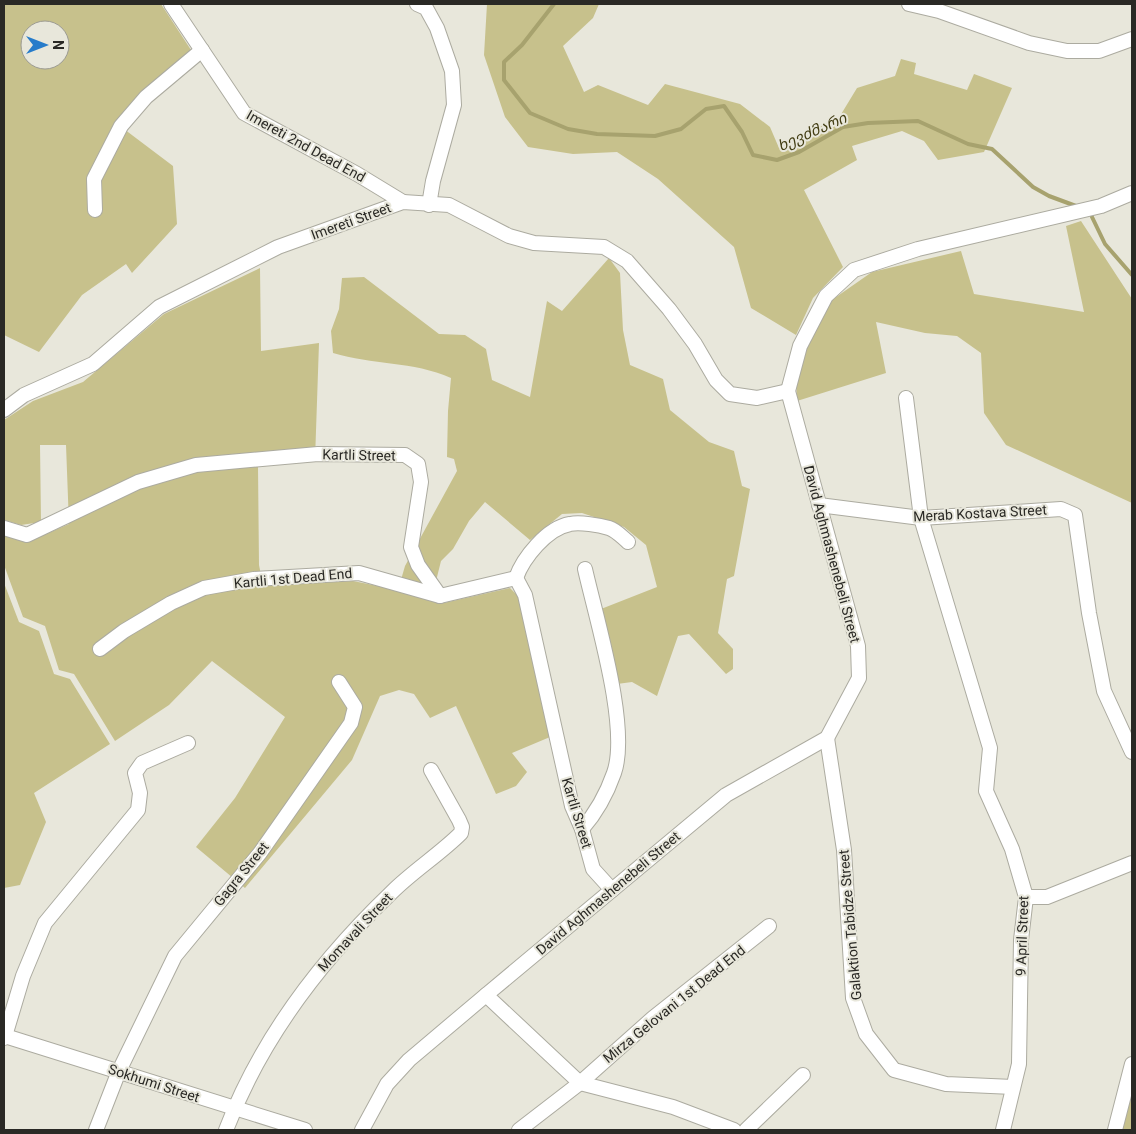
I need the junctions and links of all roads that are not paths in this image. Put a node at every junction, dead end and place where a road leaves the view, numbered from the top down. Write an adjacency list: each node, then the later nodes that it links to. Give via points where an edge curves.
1 (171, 4): 5 (street, Imereti 2nd Dead End)
2 (417, 4): 8 (street, via 426,8 437,28 452,71 454,97)
3 (909, 4): 4 (street, via 1067,52 1099,52)
4 (1132, 39)
5 (202, 50): 7 (street, Imereti 2nd Dead End, via 244,113); 9 (street, via 146,97 121,126 94,179)
6 (1132, 193): 10 (street, via 1101,206 918,249 854,270 826,296 813,319 800,346)
7 (403, 202): 8 (street, Imereti Street); 12 (street, Imereti Street, via 278,247 159,307 93,364 24,395)
8 (429, 205): 10 (street, Imereti Street, via 449,205 509,236 534,243 604,247 627,261 669,309 716,380 730,394 757,398)
9 (95, 210)
10 (788, 391): 13 (street, David Aghmashenebeli Street)
11 (906, 398): 14 (street, 9 April Street)
12 (4, 410)
13 (819, 505): 14 (street, Merab Kostava Street); 22 (street, David Aghmashenebeli Street, via 858,646 859,678)
14 (921, 518): 24 (street, Merab Kostava Street, via 1061,509 1076,515 1089,613 1104,691); 29 (street, 9 April Street, via 990,748 986,792 1012,849)
15 (4, 528): 19 (street, Kartli Street, via 28,535 138,482 196,465 318,454 405,455 418,464 421,482 411,547 418,565)
16 (628, 542): 18 (street, via 610,528 565,525 546,537 522,562)
17 (585, 569): 26 (street, via 619,722 615,772 594,816)
18 (516, 578): 19 (street); 26 (street, Kartli Street, via 525,595 572,806)
19 (440, 596): 20 (street, Kartli 1st Dead End, via 359,573 254,579 204,588 171,603)
20 (100, 649)
21 (339, 682): 34 (street, Gagra Street, via 355,707 350,723 260,853 174,956)
22 (827, 738): 28 (street, David Aghmashenebeli Street, via 726,795); 37 (street, Galaktion Tabidze Street, via 844,850 853,998 866,1034 894,1070 946,1084)
23 (188, 743): 32 (street, via 142,763 135,773 140,793 138,810 45,923 23,976)
24 (1132, 752)
25 (431, 770): 38 (street, Momavali Street, via 459,820 461,833 393,890 305,987 253,1066)
26 (582, 829): 28 (street, Kartli Street, via 594,869)
27 (1132, 863): 29 (street, via 1047,897)
28 (612, 890): 31 (street, David Aghmashenebeli Street)
29 (1026, 897): 37 (street, 9 April Street, via 1021,940 1019,1064)
30 (769, 926): 36 (street, Mirza Gelovani 1st Dead End, via 653,1018)
31 (486, 995): 36 (street); 42 (street, David Aghmashenebeli Street, via 409,1060 387,1084)
32 (4, 1037): 34 (street, Sokhumi Street)
33 (1132, 1064): 47 (street)
34 (119, 1071): 38 (street, Sokhumi Street); 39 (street, Gagra Street)
35 (803, 1075): 45 (street)
36 (580, 1083): 43 (street, Mirza Gelovani 1st Dead End); 44 (street, via 672,1107)
37 (1013, 1087): 46 (street, 9 April Street)
38 (234, 1109): 40 (street); 41 (street, Sokhumi Street)
39 (96, 1130)
40 (226, 1130)
41 (305, 1130)
42 (362, 1130)
43 (519, 1130)
44 (734, 1130)
45 (746, 1130)
46 (1003, 1130)
47 (1115, 1130)

